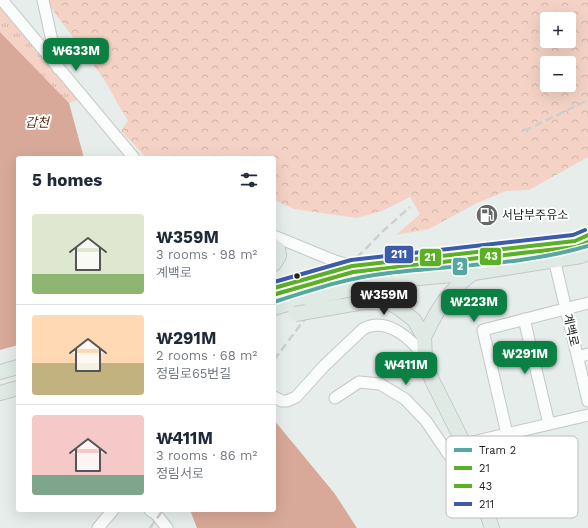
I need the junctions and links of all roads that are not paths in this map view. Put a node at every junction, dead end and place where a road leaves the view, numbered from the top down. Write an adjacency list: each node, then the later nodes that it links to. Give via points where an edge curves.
1 (2, 0): 3 (street)
2 (43, 0): 3 (street)
3 (58, 69): 4 (street)
4 (120, 142): 5 (street); 6 (street)
5 (121, 156)
6 (132, 156)
7 (588, 235): 13 (main road, bridge, via 575,241)
8 (276, 237): 13 (street, bridge)
9 (276, 248): 12 (main road, via 279,256)
10 (588, 253): 11 (main road)
11 (554, 259): 14 (main road); 19 (street, 계백로)
12 (276, 261)
13 (352, 266): 15 (main road, bridge)
14 (474, 273): 17 (main road, bridge, via 408,279 307,298); 21 (main road, via 458,284 443,301)
15 (276, 287)
16 (588, 303): 19 (street)
17 (276, 308)
18 (276, 308): 21 (main road, bridge, via 295,314 364,302 390,304 414,320)
19 (566, 309): 20 (street); 22 (street, 계백로)
20 (524, 320): 30 (street); 31 (street, via 483,330)
21 (424, 337): 23 (main road)
22 (583, 356): 28 (street, 계백로)
23 (425, 359): 26 (street, via 420,351 395,330 380,324 371,324 324,366 296,397 287,401); 32 (main road, via 432,380)
24 (16, 367): 25 (main road)
25 (0, 372)
26 (276, 398)
27 (335, 398): 34 (street, via 359,382 380,384 405,399 426,421)
28 (588, 401)
29 (588, 415): 30 (street)
30 (549, 424): 31 (street)
31 (507, 434): 33 (street)
32 (460, 436)
33 (498, 436)
34 (446, 450)
35 (111, 512): 38 (street)
36 (153, 512): 39 (street)
37 (489, 518): 40 (main road)
38 (98, 528)
39 (167, 528)
40 (492, 528)

